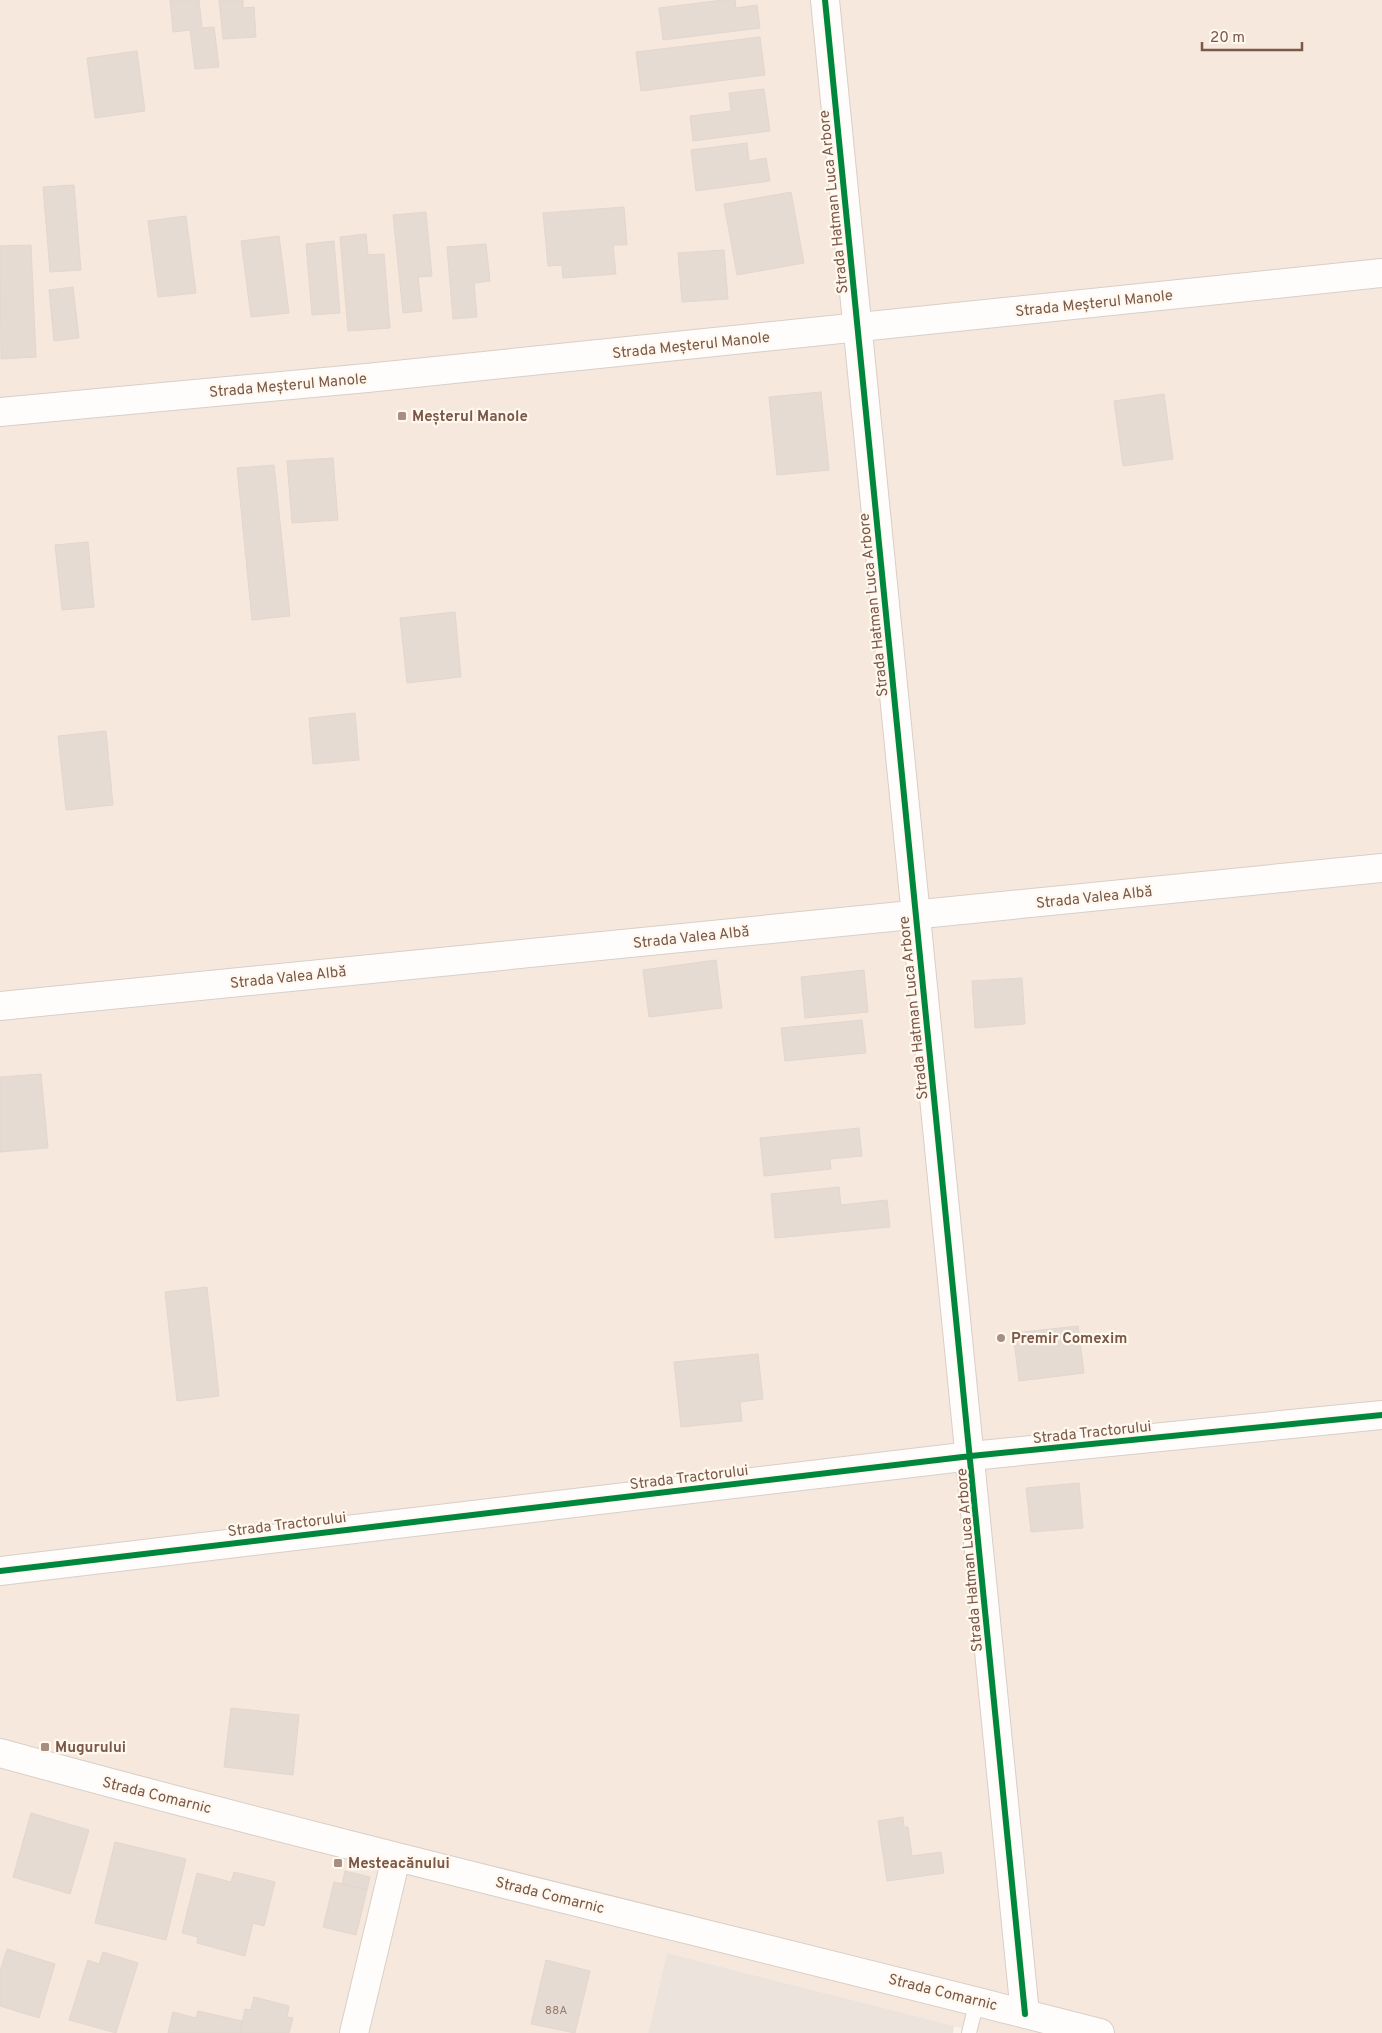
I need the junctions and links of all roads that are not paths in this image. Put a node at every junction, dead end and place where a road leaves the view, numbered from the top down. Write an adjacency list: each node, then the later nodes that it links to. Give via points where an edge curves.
1 (825, 0): 3 (street, Strada Hatman Luca Arbore)
2 (1382, 273): 3 (street, Strada Meșterul Manole)
3 (859, 328): 4 (street, Strada Meșterul Manole); 6 (street, Strada Hatman Luca Arbore)
4 (0, 412)
5 (1382, 868): 6 (street, Strada Valea Albă)
6 (916, 915): 7 (street, Strada Valea Albă); 9 (street, Strada Hatman Luca Arbore)
7 (0, 1006)
8 (1382, 1415): 9 (street, Strada Tractorului)
9 (971, 1456): 10 (street, Strada Tractorului); 14 (street, Strada Hatman Luca Arbore)
10 (0, 1571)
11 (0, 1754): 12 (street, Strada Comarnic)
12 (396, 1858): 13 (street, Strada Comarnic); 15 (street)
13 (977, 2000): 14 (street, Strada Comarnic); 16 (lane)
14 (1025, 2014): 17 (street, Strada Comarnic)
15 (354, 2033)
16 (969, 2033)
17 (1100, 2033)

